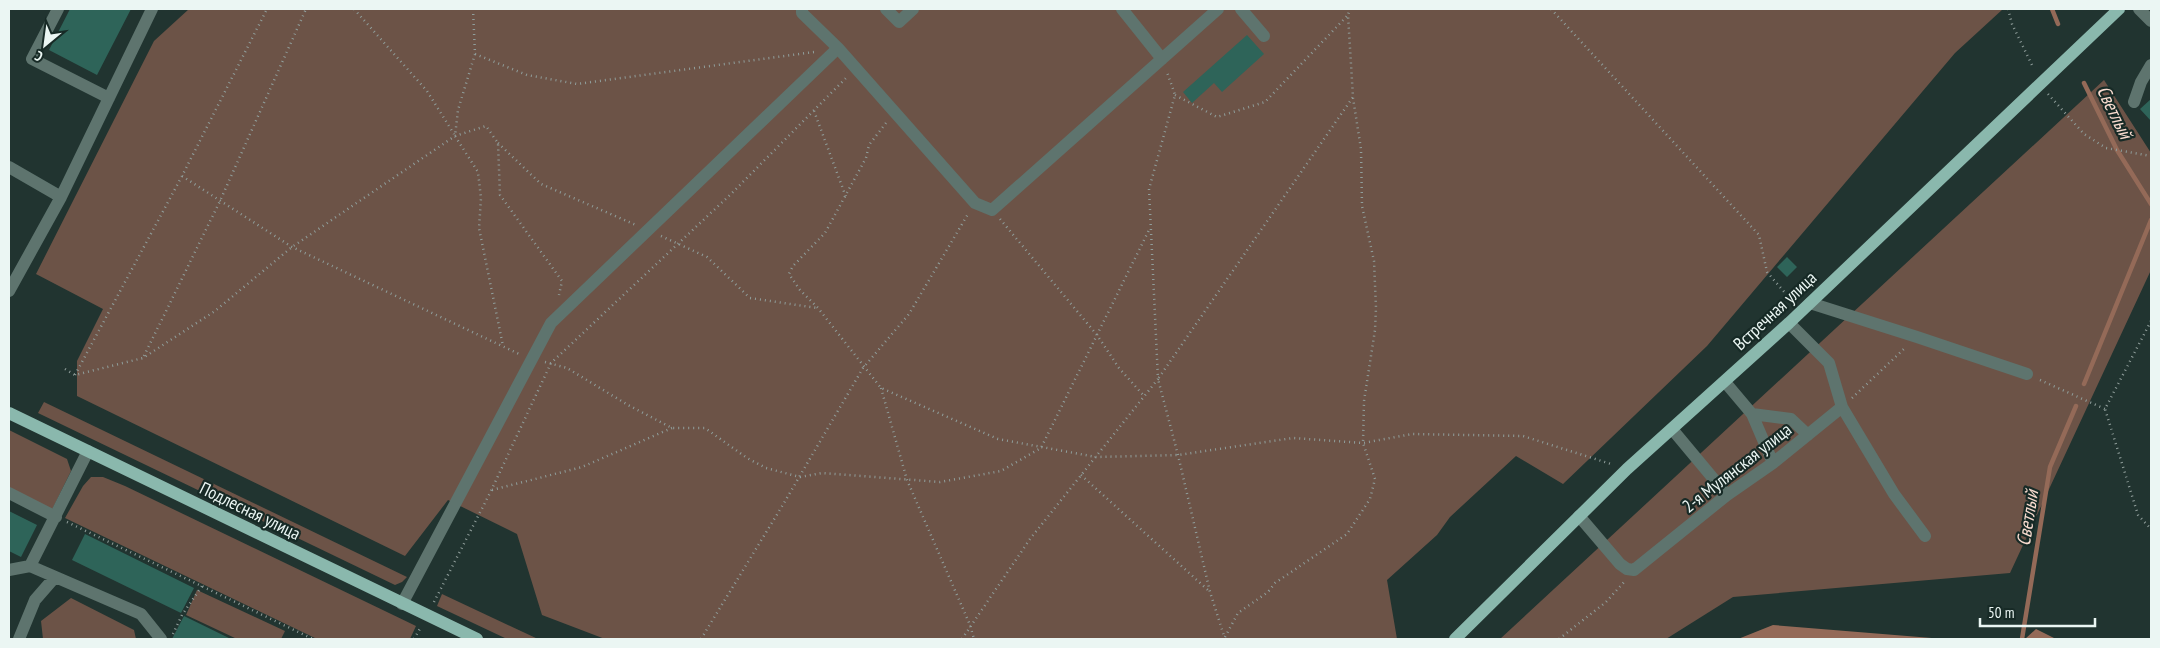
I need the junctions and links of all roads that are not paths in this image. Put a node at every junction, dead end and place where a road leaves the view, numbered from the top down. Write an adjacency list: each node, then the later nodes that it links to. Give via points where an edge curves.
1 (58, 9): 16 (street, via 32,59)
2 (152, 9): 16 (street)
3 (802, 9): 13 (street, via 802,13)
4 (886, 9): 5 (street, via 899,22)
5 (913, 9)
6 (1122, 9): 14 (street)
7 (1218, 9): 14 (street)
8 (1241, 9): 12 (street)
9 (2119, 9): 22 (main road, Встречная улица)
10 (2139, 9): 11 (street)
11 (2151, 21)
12 (1264, 36)
13 (838, 48): 14 (street, via 976,203 992,210); 41 (street, via 551,323)
14 (1162, 59)
15 (2151, 64): 17 (street)
16 (109, 98): 19 (street)
17 (2134, 102)
18 (9, 167): 19 (street)
19 (60, 197): 20 (street)
20 (14, 267): 21 (street)
21 (9, 291)
22 (1806, 307): 23 (main road, Встречная улица); 24 (street, via 1917,337)
23 (1789, 324): 25 (main road, Встречная улица); 26 (street, via 1829,363)
24 (2027, 374)
25 (1724, 382): 28 (street); 29 (main road, Встречная улица)
26 (1842, 407): 30 (street, 2-я Мулянская улица); 37 (street, via 1894,494)
27 (9, 413): 31 (main road, Подлесная улица)
28 (1752, 414): 30 (street, via 1791,419); 32 (street)
29 (1672, 429): 34 (street); 35 (main road, Встречная улица)
30 (1808, 435): 32 (street, 2-я Мулянская улица)
31 (88, 451): 36 (street); 41 (main road, Подлесная улица)
32 (1773, 463): 34 (street, 2-я Мулянская улица)
33 (9, 493): 36 (street)
34 (1727, 495): 35 (street, 2-я Мулянская улица, via 1634,570 1620,564)
35 (1579, 516): 45 (main road, Встречная улица)
36 (56, 517): 38 (street)
37 (1925, 536)
38 (30, 566): 39 (street); 40 (street)
39 (9, 570)
40 (55, 577): 42 (street, via 35,600); 43 (street, via 141,614)
41 (402, 604): 44 (main road, Подлесная улица)
42 (19, 639)
43 (161, 639)
44 (477, 639)
45 (1455, 639)

